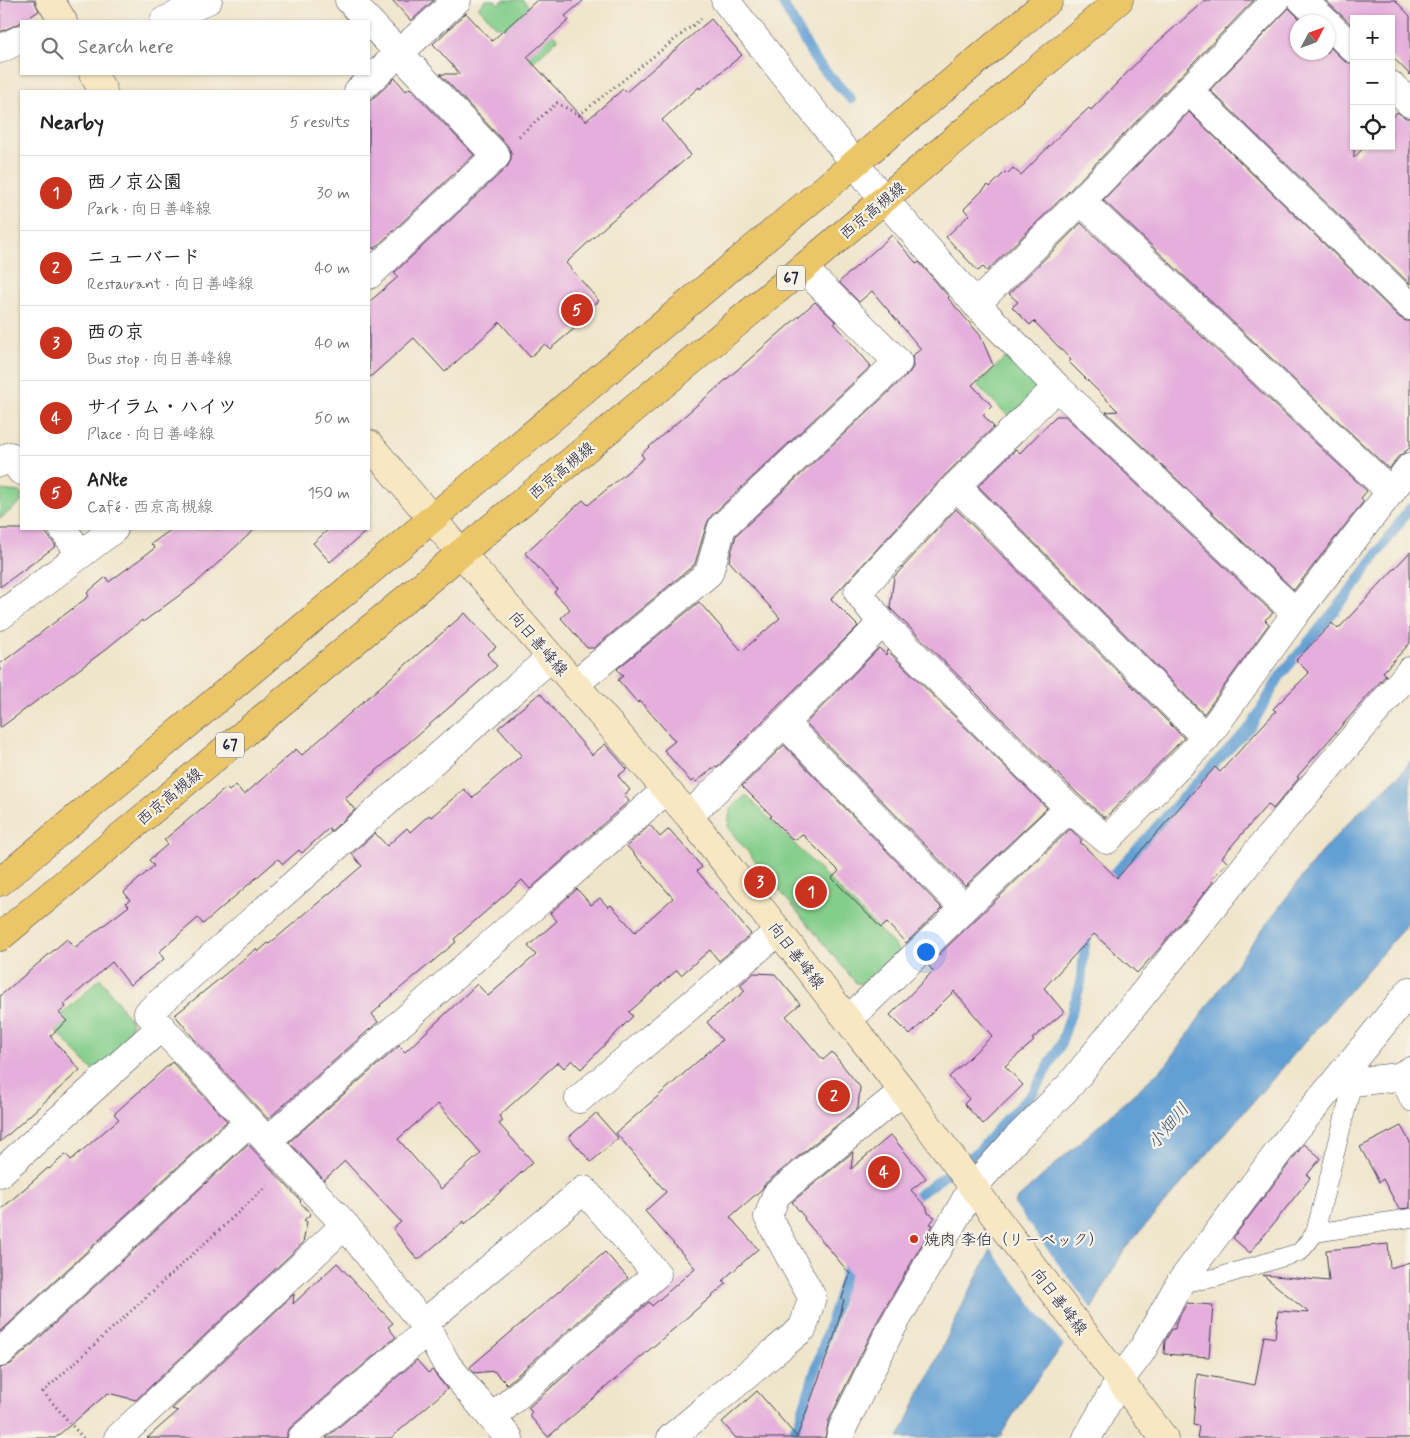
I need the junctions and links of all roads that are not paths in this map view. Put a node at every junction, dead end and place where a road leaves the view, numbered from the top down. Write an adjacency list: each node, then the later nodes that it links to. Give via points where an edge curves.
1 (50, 0): 11 (main road)
2 (208, 0): 12 (street)
3 (350, 0): 13 (street)
4 (457, 0): 19 (street)
5 (726, 0): 26 (street)
6 (1049, 0): 26 (main road)
7 (1119, 0): 27 (main road, 西京高槻線 / 67)
8 (1276, 0): 24 (street)
9 (1302, 0): 10 (street)
10 (1318, 15)
11 (62, 20)
12 (166, 20)
13 (369, 20)
14 (370, 21): 19 (street)
15 (1335, 31): 17 (street)
16 (20, 39): 18 (street)
17 (1350, 45)
18 (0, 48)
19 (400, 53): 23 (street); 30 (street, via 496,156)
20 (94, 75): 22 (main road)
21 (1395, 89): 25 (street)
22 (102, 90)
23 (359, 90)
24 (1188, 90): 28 (street); 32 (street)
25 (1410, 103)
26 (855, 163): 27 (street); 40 (main road)
27 (885, 199): 29 (main road, 西京高槻線 / 67); 31 (street)
28 (1081, 200): 31 (street); 39 (street)
29 (803, 268): 44 (main road, 西京高槻線 / 67); 50 (street, via 898,362 722,527 708,573)
30 (370, 274)
31 (976, 304): 33 (street)
32 (1410, 306)
33 (1058, 387): 38 (street); 45 (street)
34 (370, 445): 40 (main road, 向日善峰線)
35 (0, 463): 37 (street, via 10,456)
36 (1410, 467): 39 (street)
37 (20, 470)
38 (956, 486): 47 (street, via 858,592); 52 (street)
39 (1391, 492): 45 (street)
40 (432, 519): 44 (main road, 向日善峰線); 56 (main road)
41 (64, 530): 43 (street)
42 (113, 530): 43 (street)
43 (80, 553): 46 (street)
44 (461, 553): 48 (main road, 向日善峰線); 58 (main road, 西京高槻線 / 67)
45 (1296, 613): 52 (street)
46 (0, 616)
47 (882, 623): 51 (street); 54 (street)
48 (551, 657): 50 (main road, 向日善峰線); 63 (street, via 148,1013)
49 (1410, 671): 71 (street, via 1260,848 1070,1085)
50 (574, 684): 53 (main road, 向日善峰線)
51 (784, 724): 55 (street); 57 (street)
52 (1206, 738): 54 (street, via 1107,840)
53 (666, 790): 55 (main road, 向日善峰線); 69 (street)
54 (1069, 808): 57 (street)
55 (689, 816): 59 (main road, 向日善峰線)
56 (2, 880): 58 (main road)
57 (964, 908): 62 (street)
58 (31, 911): 60 (main road, 西京高槻線 / 67)
59 (779, 931): 62 (main road, 向日善峰線); 67 (street)
60 (0, 937)
61 (1410, 991): 65 (street)
62 (848, 1020): 66 (main road, 向日善峰線)
63 (161, 1027): 69 (street); 70 (street)
64 (1404, 1074): 65 (street); 68 (lane)
65 (1348, 1077): 74 (lane); 75 (street, via 1292,1134)
66 (903, 1090): 71 (main road, 向日善峰線); 83 (street, via 776,1196 768,1218 812,1297 803,1328)
67 (579, 1099)
68 (1410, 1102)
69 (258, 1131): 73 (street); 77 (street)
70 (0, 1173)
71 (973, 1187): 78 (main road, 向日善峰線); 84 (street, via 891,1329)
72 (1410, 1218): 74 (lane)
73 (345, 1225): 76 (street); 80 (street)
74 (1315, 1233): 75 (lane, via 1300,1252 1215,1278)
75 (1180, 1283): 78 (street, via 1141,1352)
76 (425, 1327): 79 (street, via 447,1365); 79 (street, via 584,1190 657,1274); 81 (street)
77 (0, 1353)
78 (1112, 1369): 85 (street); 86 (main road, 向日善峰線)
79 (492, 1418): 82 (street)
80 (118, 1438)
81 (302, 1438)
82 (509, 1438)
83 (671, 1438)
84 (840, 1438)
85 (1087, 1438)
86 (1164, 1438)

